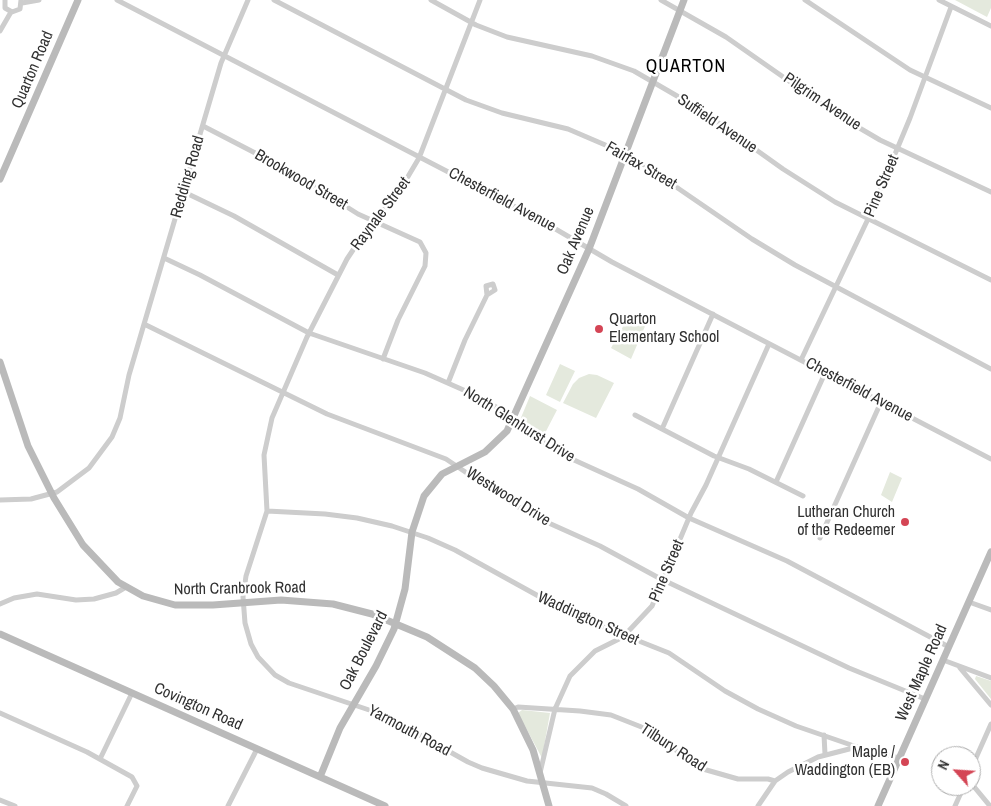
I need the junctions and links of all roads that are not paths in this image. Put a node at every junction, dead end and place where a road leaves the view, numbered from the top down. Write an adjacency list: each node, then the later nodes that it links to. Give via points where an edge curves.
1 (39, 0): 12 (street)
2 (78, 0): 29 (street, Quarton Road)
3 (117, 0): 20 (street, Chesterfield Avenue)
4 (248, 0): 20 (street, Redding Road)
5 (274, 0): 23 (street, Fairfax Street)
6 (431, 0): 17 (street, Suffield Avenue)
7 (480, 0): 17 (street, Raynale Street)
8 (660, 0): 15 (street, Pilgrim Avenue)
9 (684, 0): 15 (street, Oak Avenue)
10 (805, 0): 21 (street)
11 (939, 0): 14 (street)
12 (22, 1): 16 (street, via 18,11)
13 (3, 2): 16 (street)
14 (951, 7): 18 (street); 21 (street, Pine Street)
15 (680, 10): 22 (street, Oak Avenue); 26 (street, Pilgrim Avenue, via 751,54 839,116)
16 (11, 12): 19 (street)
17 (471, 22): 22 (street, Suffield Avenue, via 526,42 592,56); 23 (street, Raynale Street)
18 (991, 26)
19 (0, 31)
20 (224, 56): 25 (street, Redding Road); 28 (street, Chesterfield Avenue)
21 (925, 78): 24 (street); 26 (street, Pine Street)
22 (653, 82): 27 (street, Oak Avenue); 32 (street, Suffield Avenue, via 696,106 810,187)
23 (446, 90): 27 (street, Fairfax Street, via 482,107 568,129); 28 (street, Raynale Street)
24 (991, 108)
25 (203, 126): 30 (street, Redding Road); 33 (street, Brookwood Street, via 290,171)
26 (898, 149): 31 (street, Pilgrim Avenue); 32 (street, Pine Street)
27 (625, 154): 34 (street, Oak Avenue); 38 (street, Fairfax Street, via 767,248)
28 (419, 158): 33 (street, Raynale Street, via 400,190); 34 (street, Chesterfield Avenue, via 535,217)
29 (0, 179)
30 (184, 192): 35 (street, Redding Road); 36 (street, via 234,216)
31 (991, 192)
32 (868, 220): 37 (street, Suffield Avenue); 38 (street, Pine Street)
33 (374, 222): 36 (street, Raynale Street); 44 (street, Brookwood Street, via 419,241 426,258)
34 (589, 249): 40 (street, Chesterfield Avenue); 53 (street, Oak Avenue)
35 (164, 258): 41 (street, Redding Road); 42 (street, North Glenhurst Drive)
36 (338, 275): 42 (street, Raynale Street)
37 (991, 280)
38 (836, 288): 45 (street, Pine Street); 47 (street, Fairfax Street)
39 (487, 295): 49 (street)
40 (713, 314): 43 (street, Chesterfield Avenue); 55 (street)
41 (144, 324): 50 (street, Westwood Drive); 60 (street, Redding Road, via 120,418 108,444 84,473)
42 (309, 333): 44 (street, North Glenhurst Drive); 50 (street, Raynale Street)
43 (769, 344): 45 (street, Chesterfield Avenue); 56 (street, Pine Street)
44 (383, 359): 49 (street, North Glenhurst Drive)
45 (801, 360): 48 (street, Chesterfield Avenue)
46 (0, 362): 60 (street, North Cranbrook Road, via 28,446)
47 (991, 369)
48 (825, 373): 51 (street, Chesterfield Avenue); 59 (street)
49 (448, 382): 53 (street, North Glenhurst Drive, via 489,403)
50 (282, 393): 54 (street, Raynale Street); 58 (street, Westwood Drive)
51 (881, 402): 57 (street, Chesterfield Avenue); 66 (street)
52 (635, 415): 55 (street)
53 (512, 420): 58 (street, Oak Avenue, via 494,446); 64 (street, North Glenhurst Drive, via 558,452 638,489)
54 (270, 422): 63 (street, Yarmouth Road, via 264,455)
55 (662, 429): 56 (street)
56 (718, 458): 59 (street); 64 (street, Pine Street)
57 (991, 459)
58 (457, 466): 65 (street, Oak Boulevard, via 442,474 430,488 420,505); 68 (street, Westwood Drive, via 528,513)
59 (776, 482): 61 (street)
60 (52, 494): 62 (street, Redding Road, via 23,501); 69 (street, North Cranbrook Road, via 87,550)
61 (803, 496)
62 (0, 500)
63 (268, 511): 65 (street, Waddington Street, via 346,516); 70 (street, Yarmouth Road, via 246,576)
64 (689, 518): 68 (street, Pine Street); 77 (street, North Glenhurst Drive, via 786,561)
65 (412, 532): 74 (street, Oak Boulevard, via 407,580); 76 (street, Waddington Street, via 455,550 571,614)
66 (820, 538)
67 (991, 552): 71 (street, West Maple Road)
68 (663, 580): 76 (street, Pine Street, via 650,610); 82 (street, Westwood Drive, via 849,668)
69 (126, 587): 70 (street, North Cranbrook Road, via 150,599 175,604); 72 (street, via 94,599 76,600 37,594)
70 (243, 602): 74 (street, North Cranbrook Road, via 288,600 324,603); 83 (street, Yarmouth Road, via 251,644 269,670 289,683)
71 (969, 602): 73 (street); 77 (street, West Maple Road)
72 (0, 604)
73 (991, 610)
74 (396, 623): 83 (street, Oak Boulevard); 85 (street, North Cranbrook Road, via 464,660 491,683)
75 (0, 634): 81 (street, Covington Road)
76 (623, 637): 86 (street, Pine Street, via 595,651 578,666 564,686); 89 (street, Waddington Street, via 669,653 758,709)
77 (949, 647): 78 (street, West Maple Road)
78 (943, 660): 79 (street); 82 (street, West Maple Road)
79 (960, 668): 80 (street); 84 (street)
80 (991, 678)
81 (132, 693): 92 (street, Covington Road); 95 (street)
82 (926, 699): 94 (street, West Maple Road)
83 (354, 703): 97 (street, Oak Boulevard); 99 (street, Yarmouth Road, via 399,722 468,762 515,779)
84 (991, 705)
85 (512, 709): 86 (street, Tilbury Road); 96 (street, North Cranbrook Road, via 530,741)
86 (555, 710): 96 (street, Pine Street); 98 (street, Tilbury Road, via 589,711 619,718 650,732 710,772 738,779)
87 (0, 714): 95 (street)
88 (991, 724): 90 (street)
89 (824, 735): 91 (street, Waddington Street); 93 (street)
90 (981, 746)
91 (856, 747): 93 (street); 94 (street, Waddington Street)
92 (257, 749): 97 (street, Covington Road); 104 (street)
93 (825, 754): 98 (street)
94 (899, 758): 109 (street, West Maple Road)
95 (100, 759): 103 (street, via 136,781 137,790)
96 (540, 773): 99 (street, North Cranbrook Road)
97 (320, 777): 105 (street, Covington Road)
98 (775, 781): 108 (street)
99 (543, 784): 106 (street, North Cranbrook Road); 107 (street, Yarmouth Road, via 592,788)
100 (981, 795): 110 (street)
101 (0, 800): 102 (street)
102 (15, 806)
103 (127, 806)
104 (228, 806)
105 (385, 806)
106 (549, 806)
107 (626, 806)
108 (758, 806)
109 (878, 806)
110 (990, 806)

